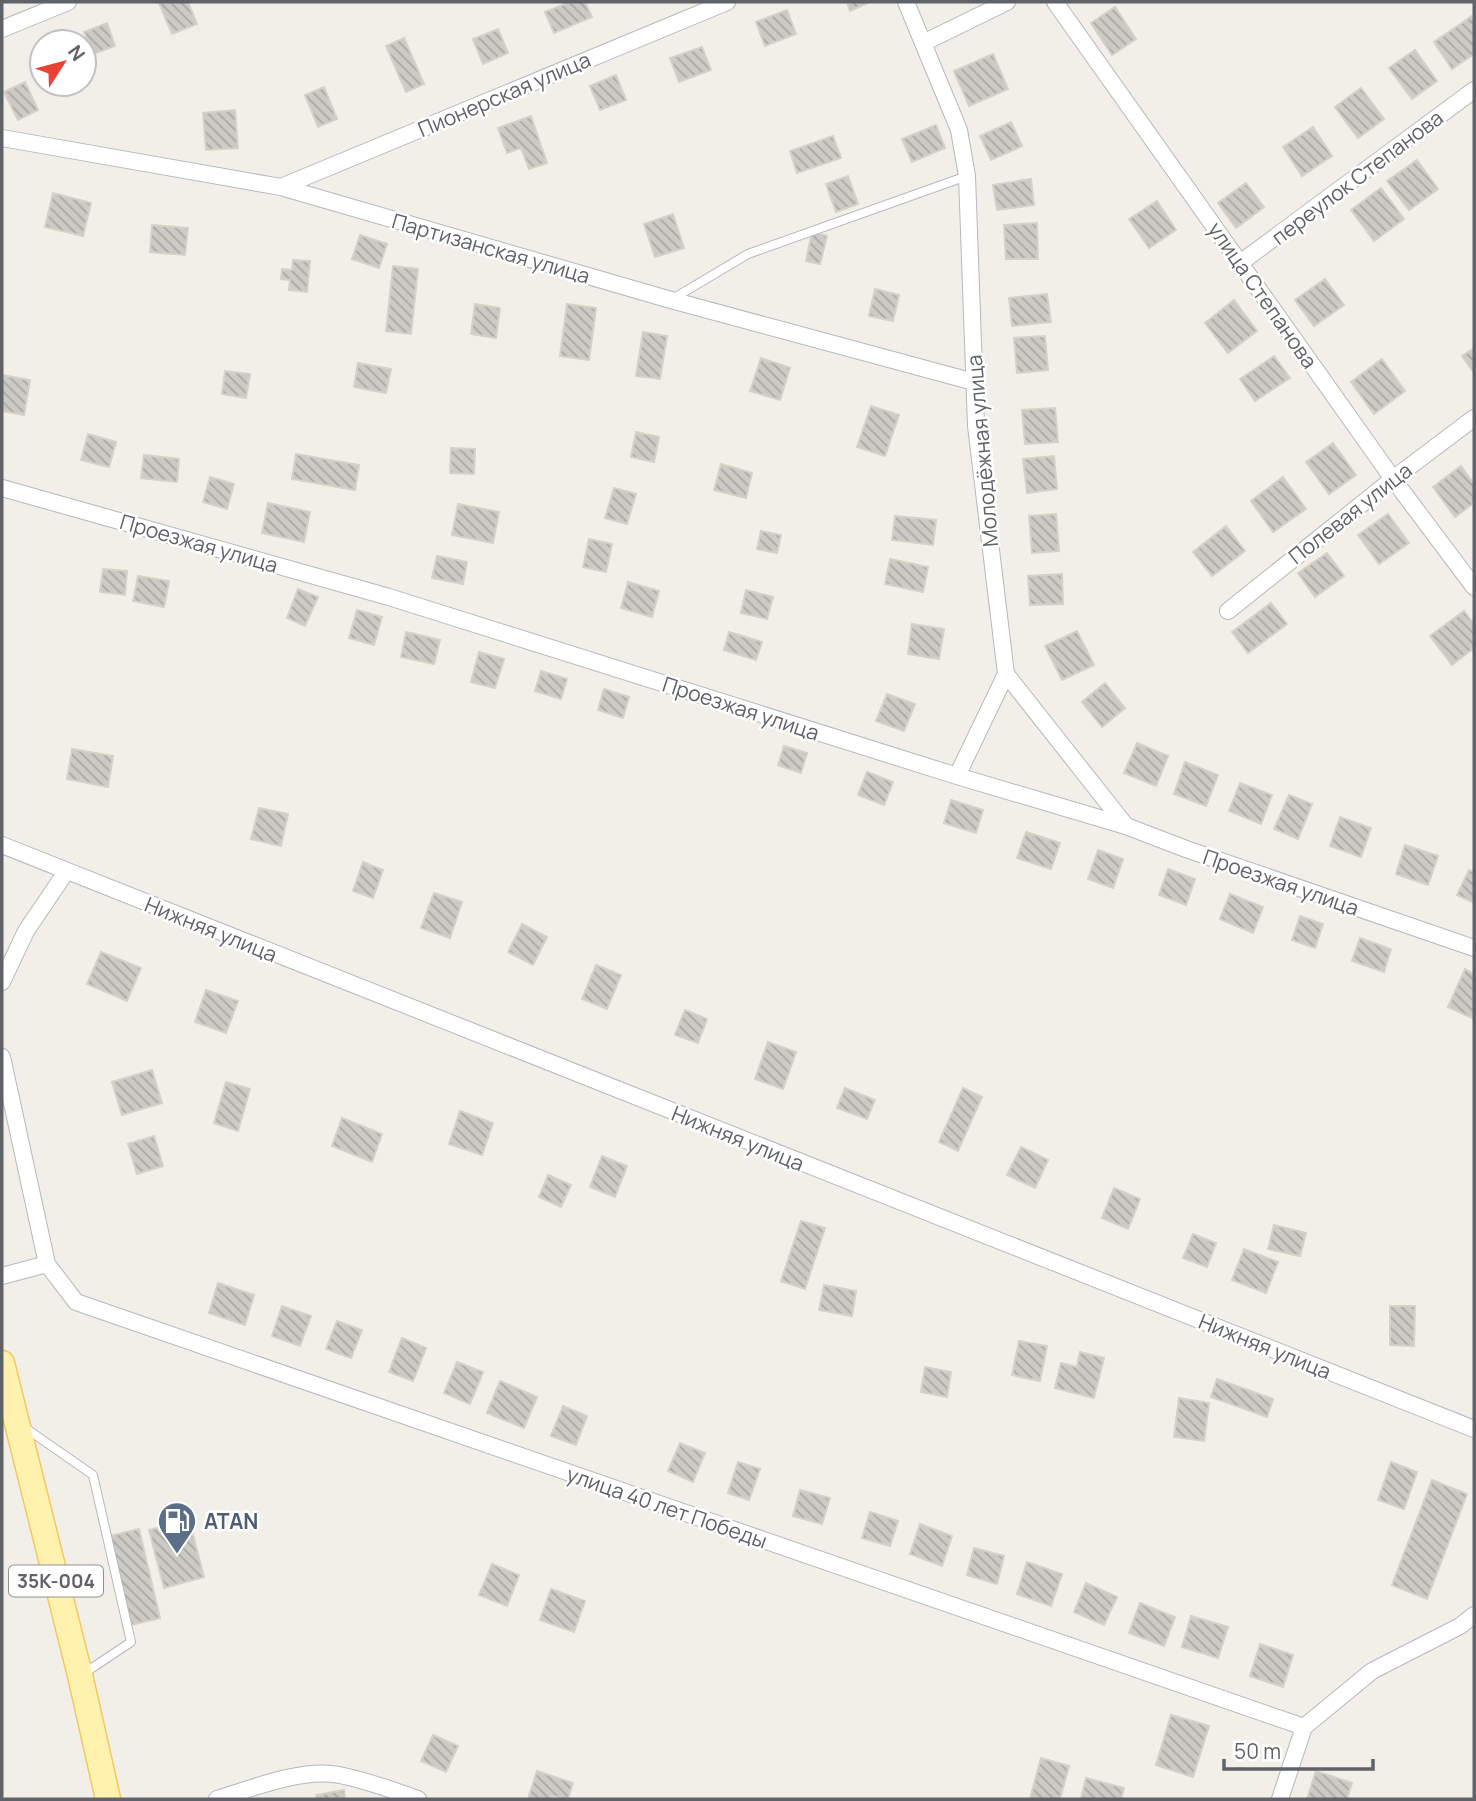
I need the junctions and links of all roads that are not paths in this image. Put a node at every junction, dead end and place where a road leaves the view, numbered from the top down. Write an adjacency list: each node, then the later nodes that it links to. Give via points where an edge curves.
1 (68, 2): 6 (street)
2 (727, 2): 11 (street, Пионерская улица)
3 (906, 2): 7 (street, Молодёжная улица)
4 (1007, 2): 7 (street)
5 (1055, 2): 12 (street, улица Степанова)
6 (2, 29)
7 (923, 43): 10 (street, Молодёжная улица, via 959,130)
8 (1474, 90): 12 (street, переулок Степанова)
9 (2, 138): 11 (street, Партизанская улица)
10 (967, 176): 13 (lane, via 748,254); 14 (street, Молодёжная улица)
11 (281, 187): 13 (street, Партизанская улица)
12 (1240, 263): 16 (street, улица Степанова)
13 (670, 300): 14 (street, Партизанская улица)
14 (974, 382): 20 (street, Молодёжная улица)
15 (1474, 418): 16 (street, Полевая улица)
16 (1393, 479): 18 (street, улица Степанова); 19 (street, Полевая улица)
17 (2, 488): 21 (street, Проезжая улица, via 389,597)
18 (1474, 587)
19 (1228, 611)
20 (1006, 674): 21 (street); 22 (street)
21 (957, 776): 22 (street, Проезжая улица)
22 (1126, 826): 25 (street, Проезжая улица)
23 (2, 845): 24 (street, Нижняя улица)
24 (66, 872): 26 (street, via 26,931); 32 (street, Нижняя улица)
25 (1474, 948)
26 (2, 982)
27 (2, 1057): 28 (street)
28 (47, 1264): 29 (street); 35 (street, улица 40 лет Победы, via 76,1302)
29 (2, 1276)
30 (2, 1363): 31 (main road, 35К-004)
31 (15, 1421): 34 (main road, 35К-004); 34 (lane, via 93,1475 131,1642)
32 (1474, 1429)
33 (1474, 1615): 35 (street, via 1372,1671)
34 (80, 1675): 36 (main road, 35К-004)
35 (1304, 1727): 39 (street)
36 (107, 1799)
37 (217, 1799): 38 (street, via 311,1774 338,1774)
38 (418, 1799)
39 (1280, 1799)

